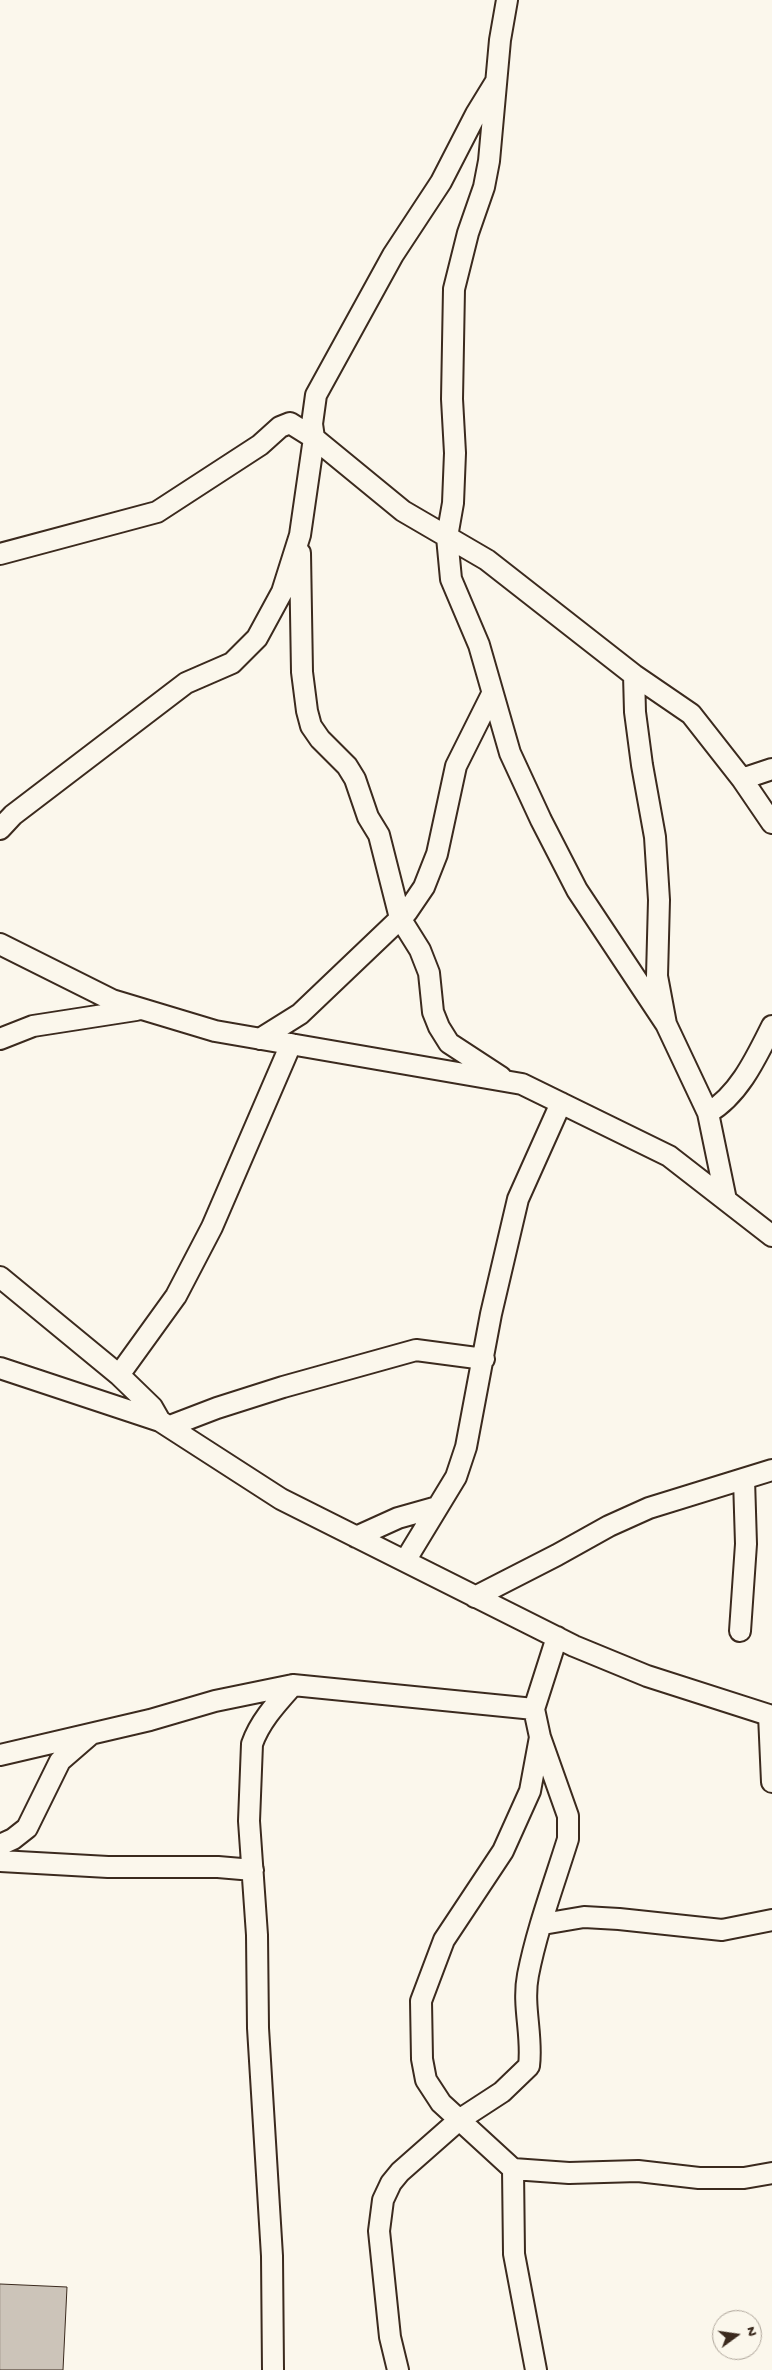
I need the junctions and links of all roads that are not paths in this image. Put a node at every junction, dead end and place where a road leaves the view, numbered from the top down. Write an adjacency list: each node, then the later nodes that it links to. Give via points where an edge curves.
1 (507, 0): 2 (street)
2 (498, 80): 3 (street, via 476,114 441,182 393,255 316,395 312,424); 5 (street, via 484,187 454,289 454,503)
3 (314, 438): 4 (street); 5 (street, via 403,511); 6 (street, via 290,423 284,424 236,461 157,512)
4 (300, 534): 12 (street, via 282,592 257,638 232,663 186,684); 13 (street, via 302,664 307,711 320,740 347,766 355,779 368,817 379,835)
5 (447, 537): 7 (street, via 487,560); 8 (street, via 452,578 479,645)
6 (0, 554)
7 (634, 675): 10 (street, via 691,714); 16 (street, via 635,712 655,837 660,900 657,976)
8 (492, 694): 13 (street, via 456,766 437,854 424,887); 16 (street, via 510,753 577,890)
9 (772, 769): 10 (street)
10 (742, 780): 11 (street)
11 (772, 823)
12 (0, 828)
13 (400, 918): 19 (street, via 300,1014); 21 (street, via 420,950 429,973 433,1012 450,1043)
14 (0, 944): 15 (street, via 112,1000)
15 (143, 1009): 18 (street, via 33,1026); 19 (street)
16 (666, 1024): 23 (street)
17 (772, 1026): 23 (street, via 734,1093)
18 (0, 1039)
19 (260, 1039): 20 (street)
20 (291, 1044): 21 (street); 29 (street, via 212,1227 176,1296)
21 (509, 1082): 22 (street, via 522,1084)
22 (561, 1103): 24 (street, via 669,1156); 27 (street, via 518,1199)
23 (708, 1113): 24 (street)
24 (726, 1200): 25 (street)
25 (772, 1236)
26 (0, 1277): 29 (street)
27 (484, 1359): 30 (street, via 416,1350); 33 (street, via 466,1447 456,1477)
28 (0, 1368): 30 (street)
29 (119, 1375): 30 (street)
30 (165, 1423): 34 (street, via 281,1499)
31 (772, 1470): 32 (street)
32 (744, 1479): 36 (street, via 649,1508); 37 (street, via 746,1544)
33 (437, 1507): 34 (street, via 398,1518); 35 (street)
34 (356, 1537): 35 (street)
35 (405, 1561): 36 (street)
36 (475, 1596): 38 (street)
37 (740, 1631)
38 (557, 1637): 40 (street); 41 (street, via 647,1676)
39 (293, 1685): 40 (street); 42 (street, via 215,1701); 48 (street, via 274,1706 252,1744 250,1821)
40 (534, 1709): 43 (street)
41 (771, 1716): 45 (street)
42 (91, 1734): 44 (street); 46 (street, via 60,1762 27,1828)
43 (540, 1737): 50 (street, via 568,1816 568,1839); 51 (street, via 530,1791 503,1851 444,1940 421,2001 422,2059 426,2080 441,2103)
44 (0, 1755)
45 (772, 1782)
46 (0, 1845)
47 (0, 1861): 48 (street)
48 (253, 1870): 55 (street, via 258,2028 272,2256)
49 (772, 1920): 50 (street, via 722,1930 584,1917)
50 (543, 1924): 51 (street, via 528,1976 525,2005 531,2056 529,2066 502,2092)
51 (459, 2120): 52 (street); 54 (street, via 400,2172 383,2200 379,2231)
52 (513, 2169): 53 (street, via 569,2173 638,2171 699,2178 744,2178); 57 (street, via 514,2254)
53 (772, 2173)
54 (395, 2361): 56 (street)
55 (273, 2370)
56 (384, 2370)
57 (536, 2370)

